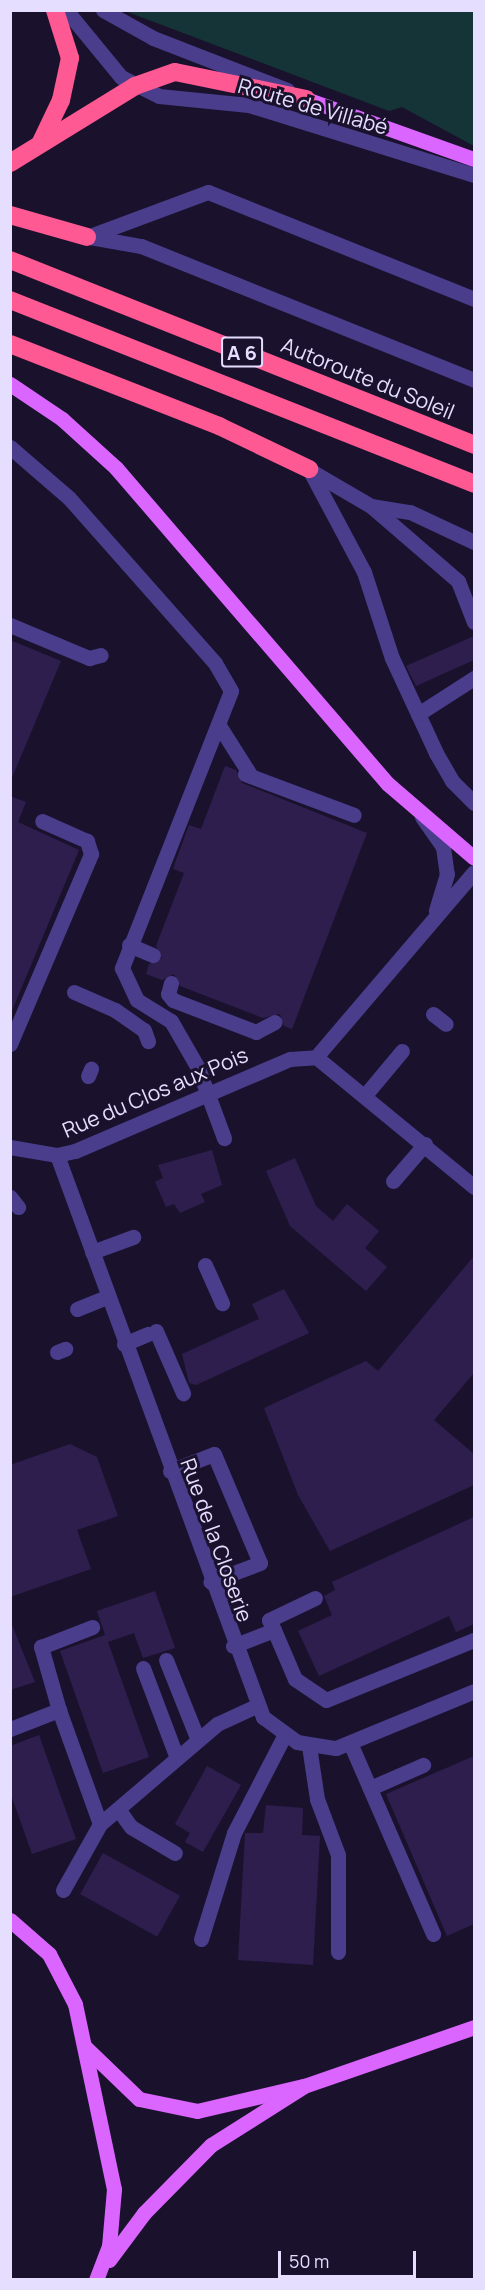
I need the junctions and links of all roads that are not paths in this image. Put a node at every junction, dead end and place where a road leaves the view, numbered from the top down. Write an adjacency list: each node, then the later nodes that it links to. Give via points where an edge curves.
1 (55, 10): 6 (highway, via 70,58 61,100)
2 (66, 10): 4 (street, Route de Villabé, via 111,68)
3 (103, 10): 5 (street, Route de Villabé, via 153,38)
4 (135, 86): 5 (highway, via 156,76 192,72); 6 (highway); 9 (street, Route de Villabé, via 176,100 249,105)
5 (306, 99): 7 (main road, Route de Villabé)
6 (39, 146): 8 (highway)
7 (474, 159)
8 (10, 163)
9 (474, 175)
10 (10, 215): 11 (highway)
11 (87, 237): 13 (street, via 208,192); 16 (street, via 141,246)
12 (10, 260): 18 (highway, Autoroute du Soleil / A 6)
13 (474, 299)
14 (10, 300): 21 (highway, A 6)
15 (10, 344): 20 (highway, via 219,426)
16 (474, 380)
17 (10, 384): 32 (main road, via 62,419 116,468)
18 (474, 445)
19 (15, 456): 29 (street, via 97,538 231,691)
20 (309, 470): 22 (street); 28 (street, via 364,572)
21 (474, 484)
22 (371, 506): 23 (street, via 410,512); 24 (street, via 458,582)
23 (474, 542)
24 (474, 622)
25 (10, 625): 26 (street, via 56,640 93,659)
26 (101, 655)
27 (474, 678): 28 (street)
28 (418, 714): 30 (street, via 452,781)
29 (220, 727): 31 (street, via 248,775); 37 (street)
30 (474, 803)
31 (354, 815)
32 (422, 817): 34 (main road); 36 (street, via 443,848 447,874)
33 (42, 821): 47 (street, via 87,841 91,854)
34 (474, 858)
35 (474, 872): 36 (street)
36 (428, 927): 49 (street)
37 (129, 945): 38 (street); 40 (street, via 122,968)
38 (153, 955)
39 (171, 983): 44 (street, via 168,994 173,1000 246,1028 263,1032)
40 (130, 991): 42 (street); 50 (street, via 171,1022)
41 (74, 992): 42 (street)
42 (114, 1013): 46 (street, via 144,1030)
43 (433, 1014): 45 (street)
44 (275, 1022)
45 (446, 1024)
46 (148, 1041)
47 (10, 1044)
48 (402, 1051): 51 (street)
49 (316, 1057): 50 (street, Rue du Clos aux Pois, via 290,1059); 51 (street)
50 (209, 1094): 52 (street); 55 (street, Rue du Clos aux Pois)
51 (366, 1094): 53 (street)
52 (224, 1138)
53 (424, 1144): 56 (street); 57 (street)
54 (10, 1147): 55 (street, Rue du Clos aux Pois)
55 (57, 1155): 59 (street, Rue de la Closerie)
56 (393, 1182)
57 (474, 1187)
58 (132, 1237): 59 (street)
59 (92, 1252): 61 (street, Rue de la Closerie)
60 (205, 1265): 62 (street)
61 (107, 1297): 63 (street); 64 (street, Rue de la Closerie)
62 (222, 1303)
63 (77, 1309)
64 (124, 1344): 65 (street, via 152,1333); 66 (street, Rue de la Closerie)
65 (183, 1394)
66 (170, 1471): 67 (street, Rue de la Closerie); 67 (street, via 214,1454 260,1563)
67 (210, 1582): 72 (street, Rue de la Closerie)
68 (315, 1598): 70 (street, via 269,1620)
69 (92, 1627): 77 (street, via 41,1647)
70 (274, 1630): 71 (street, via 295,1679 326,1700); 72 (street)
71 (474, 1640)
72 (233, 1646): 76 (street, Rue de la Closerie)
73 (166, 1660): 80 (street)
74 (143, 1668): 83 (street)
75 (474, 1691): 81 (street, Rue de la Closerie)
76 (256, 1706): 79 (street, Rue de la Closerie); 80 (street, via 217,1724)
77 (59, 1710): 78 (street); 87 (street)
78 (10, 1729)
79 (284, 1736): 82 (street, Rue de la Closerie); 92 (street, via 234,1833)
80 (198, 1740): 83 (street)
81 (351, 1745): 82 (street, Rue de la Closerie); 85 (street)
82 (309, 1746): 93 (street, via 317,1799 338,1855)
83 (177, 1758): 86 (street)
84 (423, 1765): 85 (street)
85 (370, 1788): 91 (street)
86 (118, 1809): 87 (street); 88 (street, via 131,1827)
87 (100, 1824): 89 (street)
88 (175, 1853)
89 (63, 1890)
90 (10, 1920): 95 (main road, via 59,1967)
91 (433, 1934)
92 (201, 1939)
93 (338, 1952)
94 (474, 2026): 96 (main road)
95 (85, 2047): 96 (main road, via 140,2099 176,2110 220,2108); 97 (main road, via 114,2189 114,2221)
96 (304, 2086): 97 (main road, via 238,2125 185,2168)
97 (99, 2275)

